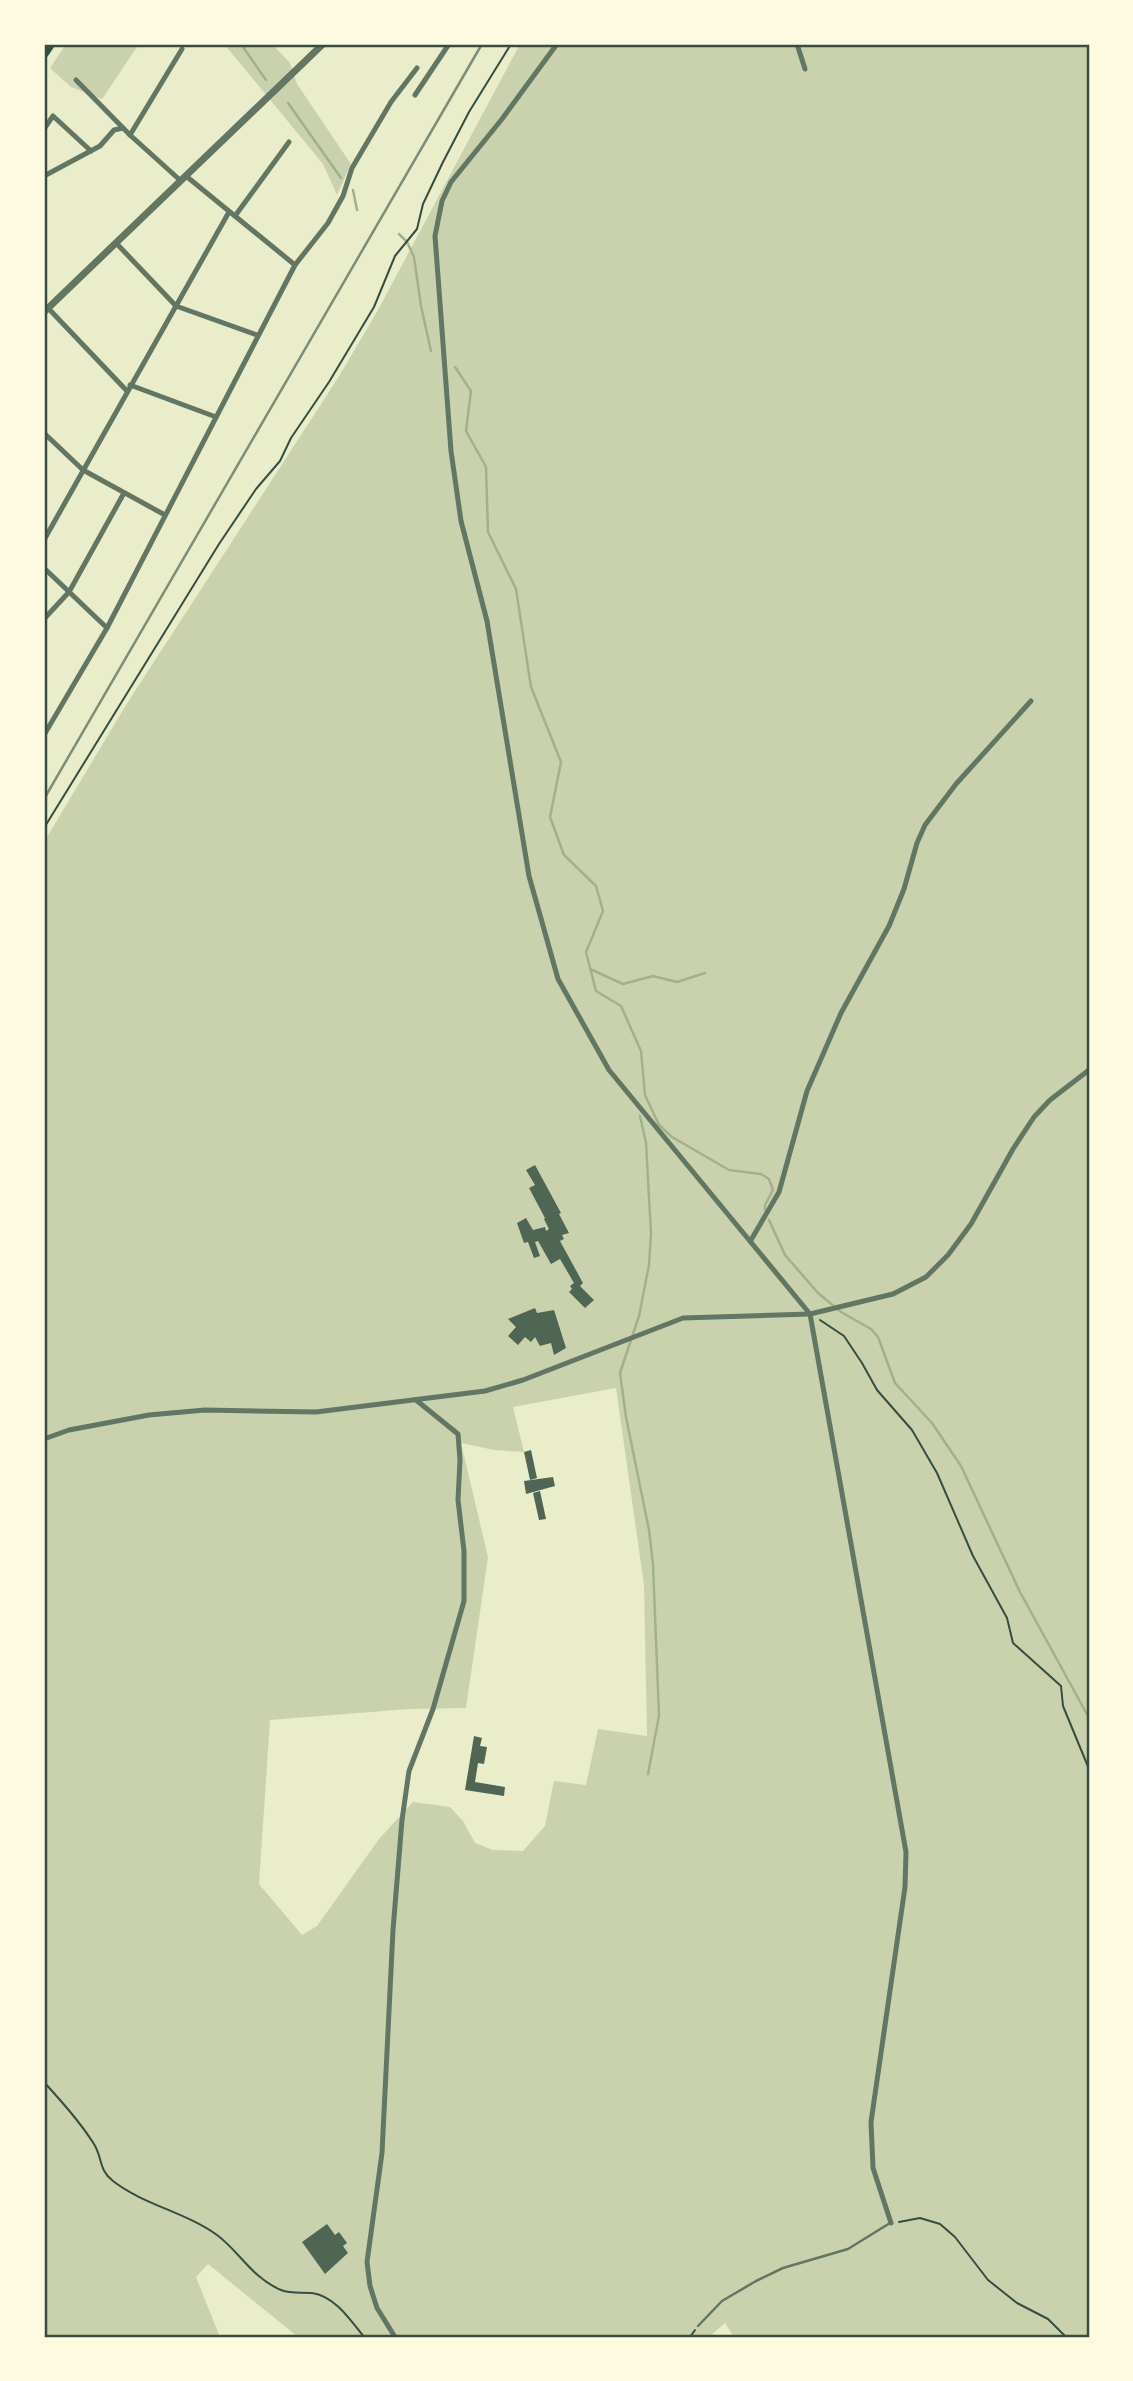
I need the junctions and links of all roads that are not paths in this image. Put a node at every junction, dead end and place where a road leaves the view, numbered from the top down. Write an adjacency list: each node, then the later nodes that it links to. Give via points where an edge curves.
1 (50, 44): 7 (highway)
2 (323, 44): 18 (street)
3 (449, 44): 11 (street)
4 (557, 44): 39 (street, via 442,201 435,236 451,451 461,521 487,621 529,876 558,979 609,1070)
5 (797, 44): 9 (street)
6 (182, 50): 14 (street)
7 (44, 53)
8 (418, 68): 21 (street, via 391,102 352,168 328,223)
9 (805, 69)
10 (76, 80): 12 (street)
11 (415, 95)
12 (123, 128): 14 (street); 16 (street, via 114,130)
13 (44, 129): 16 (street, via 53,117)
14 (130, 135): 18 (street)
15 (289, 142): 19 (street)
16 (91, 151): 17 (street)
17 (44, 176)
18 (183, 179): 19 (street); 20 (street)
19 (232, 214): 21 (street); 22 (street)
20 (117, 244): 22 (street); 23 (street)
21 (295, 265): 24 (street)
22 (176, 306): 24 (street); 25 (street)
23 (46, 310): 25 (street)
24 (257, 335): 26 (street)
25 (129, 388): 26 (street); 28 (street)
26 (216, 417): 30 (street)
27 (44, 433): 28 (street)
28 (82, 470): 29 (street); 31 (street)
29 (124, 493): 30 (street); 33 (street)
30 (165, 515): 35 (street)
31 (44, 540)
32 (44, 568): 33 (street)
33 (69, 592): 34 (street); 35 (street)
34 (44, 619)
35 (107, 628): 37 (street)
36 (1031, 701): 39 (street, via 925,825 889,926 841,1013 807,1091 779,1192)
37 (44, 735)
38 (1089, 1070): 40 (street, via 1034,1117 971,1224 926,1277 893,1294)
39 (751, 1240): 40 (street)
40 (810, 1314): 41 (street, via 683,1318 523,1380 485,1391); 43 (street, via 906,1852 872,2122 873,2168)
41 (416, 1400): 42 (street, via 316,1412 205,1410 149,1415); 45 (street, via 458,1434 458,1500 466,1579 459,1621 410,1771 402,1820 382,2153 367,2262 377,2308)
42 (44, 1439)
43 (891, 2223): 44 (lane, via 848,2249 756,2281 722,2301)
44 (698, 2326)
45 (395, 2337)

